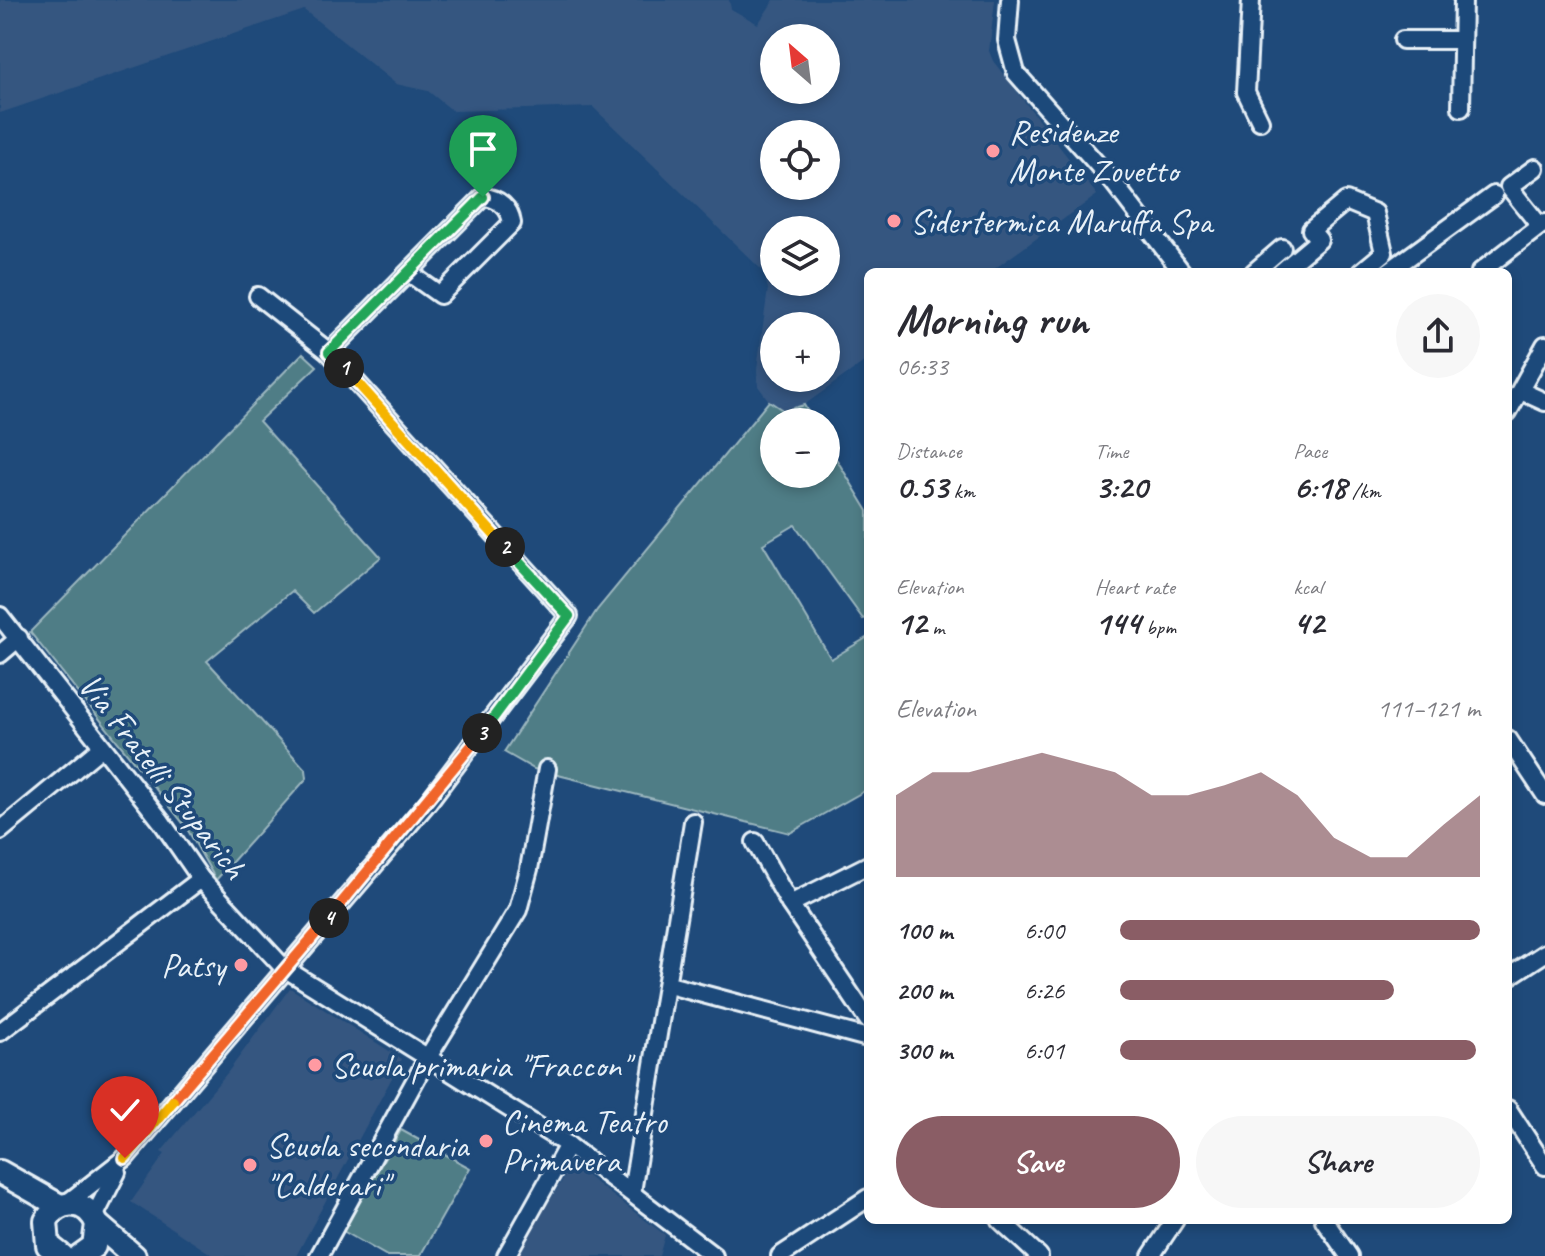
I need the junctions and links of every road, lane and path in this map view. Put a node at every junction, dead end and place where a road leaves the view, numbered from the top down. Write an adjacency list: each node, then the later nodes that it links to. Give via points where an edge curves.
1 (1010, 0): 12 (street, via 1007,40 1016,73 1113,182)
2 (1251, 0): 7 (street, via 1246,92)
3 (1463, 0): 5 (street)
4 (1403, 40): 5 (street)
5 (1462, 40): 6 (street)
6 (1461, 108)
7 (1260, 121)
8 (1535, 168): 10 (street, via 1509,187)
9 (1494, 195): 16 (street)
10 (1542, 225): 17 (street)
11 (1282, 248): 13 (street)
12 (1179, 268)
13 (1259, 268)
14 (1286, 268): 15 (street, via 1319,240 1311,230 1346,201 1375,213 1384,253)
15 (1366, 268)
16 (1394, 268)
17 (1485, 268)
18 (409, 273): 18 (street, via 483,197 505,205 512,223 440,295); 21 (street)
19 (258, 296): 21 (street)
20 (1545, 345): 22 (street)
21 (329, 352): 39 (street, via 569,616 429,801)
22 (1521, 391): 23 (street); 24 (street)
23 (1545, 402)
24 (1512, 406)
25 (0, 616): 26 (street, Via Fratelli Stuparich)
26 (19, 638): 27 (street); 29 (street, Via Fratelli Stuparich)
27 (0, 654)
28 (1512, 745): 31 (street)
29 (102, 747): 33 (street); 36 (street, Via Fratelli Stuparich)
30 (547, 769): 45 (street, via 518,910)
31 (1545, 795)
32 (693, 822): 41 (street)
33 (0, 831)
34 (755, 842): 37 (street)
35 (864, 867): 37 (street)
36 (201, 879): 39 (street, Via Fratelli Stuparich); 43 (street)
37 (790, 904): 42 (street)
38 (1545, 953): 40 (street)
39 (284, 968): 45 (street, Via Fratelli Stuparich); 48 (street)
40 (1512, 974)
41 (669, 985): 44 (street); 51 (street)
42 (864, 1014)
43 (0, 1032)
44 (864, 1037)
45 (428, 1057): 47 (street, Via Fratelli Stuparich); 61 (street)
46 (1512, 1115): 49 (street)
47 (568, 1145): 51 (street, Via Fratelli Stuparich); 62 (street)
48 (125, 1158): 53 (street); 54 (street)
49 (1545, 1166)
50 (6, 1177): 53 (street); 58 (street)
51 (632, 1192): 63 (street, Via Fratelli Stuparich)
52 (864, 1201): 64 (street)
53 (63, 1205): 54 (street, via 82,1206); 58 (street, via 50,1214)
54 (96, 1220): 59 (street); 60 (street)
55 (1004, 1224): 65 (street)
56 (1172, 1224): 66 (street)
57 (1327, 1224): 67 (street)
58 (50, 1246)
59 (91, 1255)
60 (134, 1256)
61 (319, 1256)
62 (506, 1256)
63 (714, 1256)
64 (780, 1256)
65 (1039, 1256)
66 (1151, 1256)
67 (1349, 1256)

